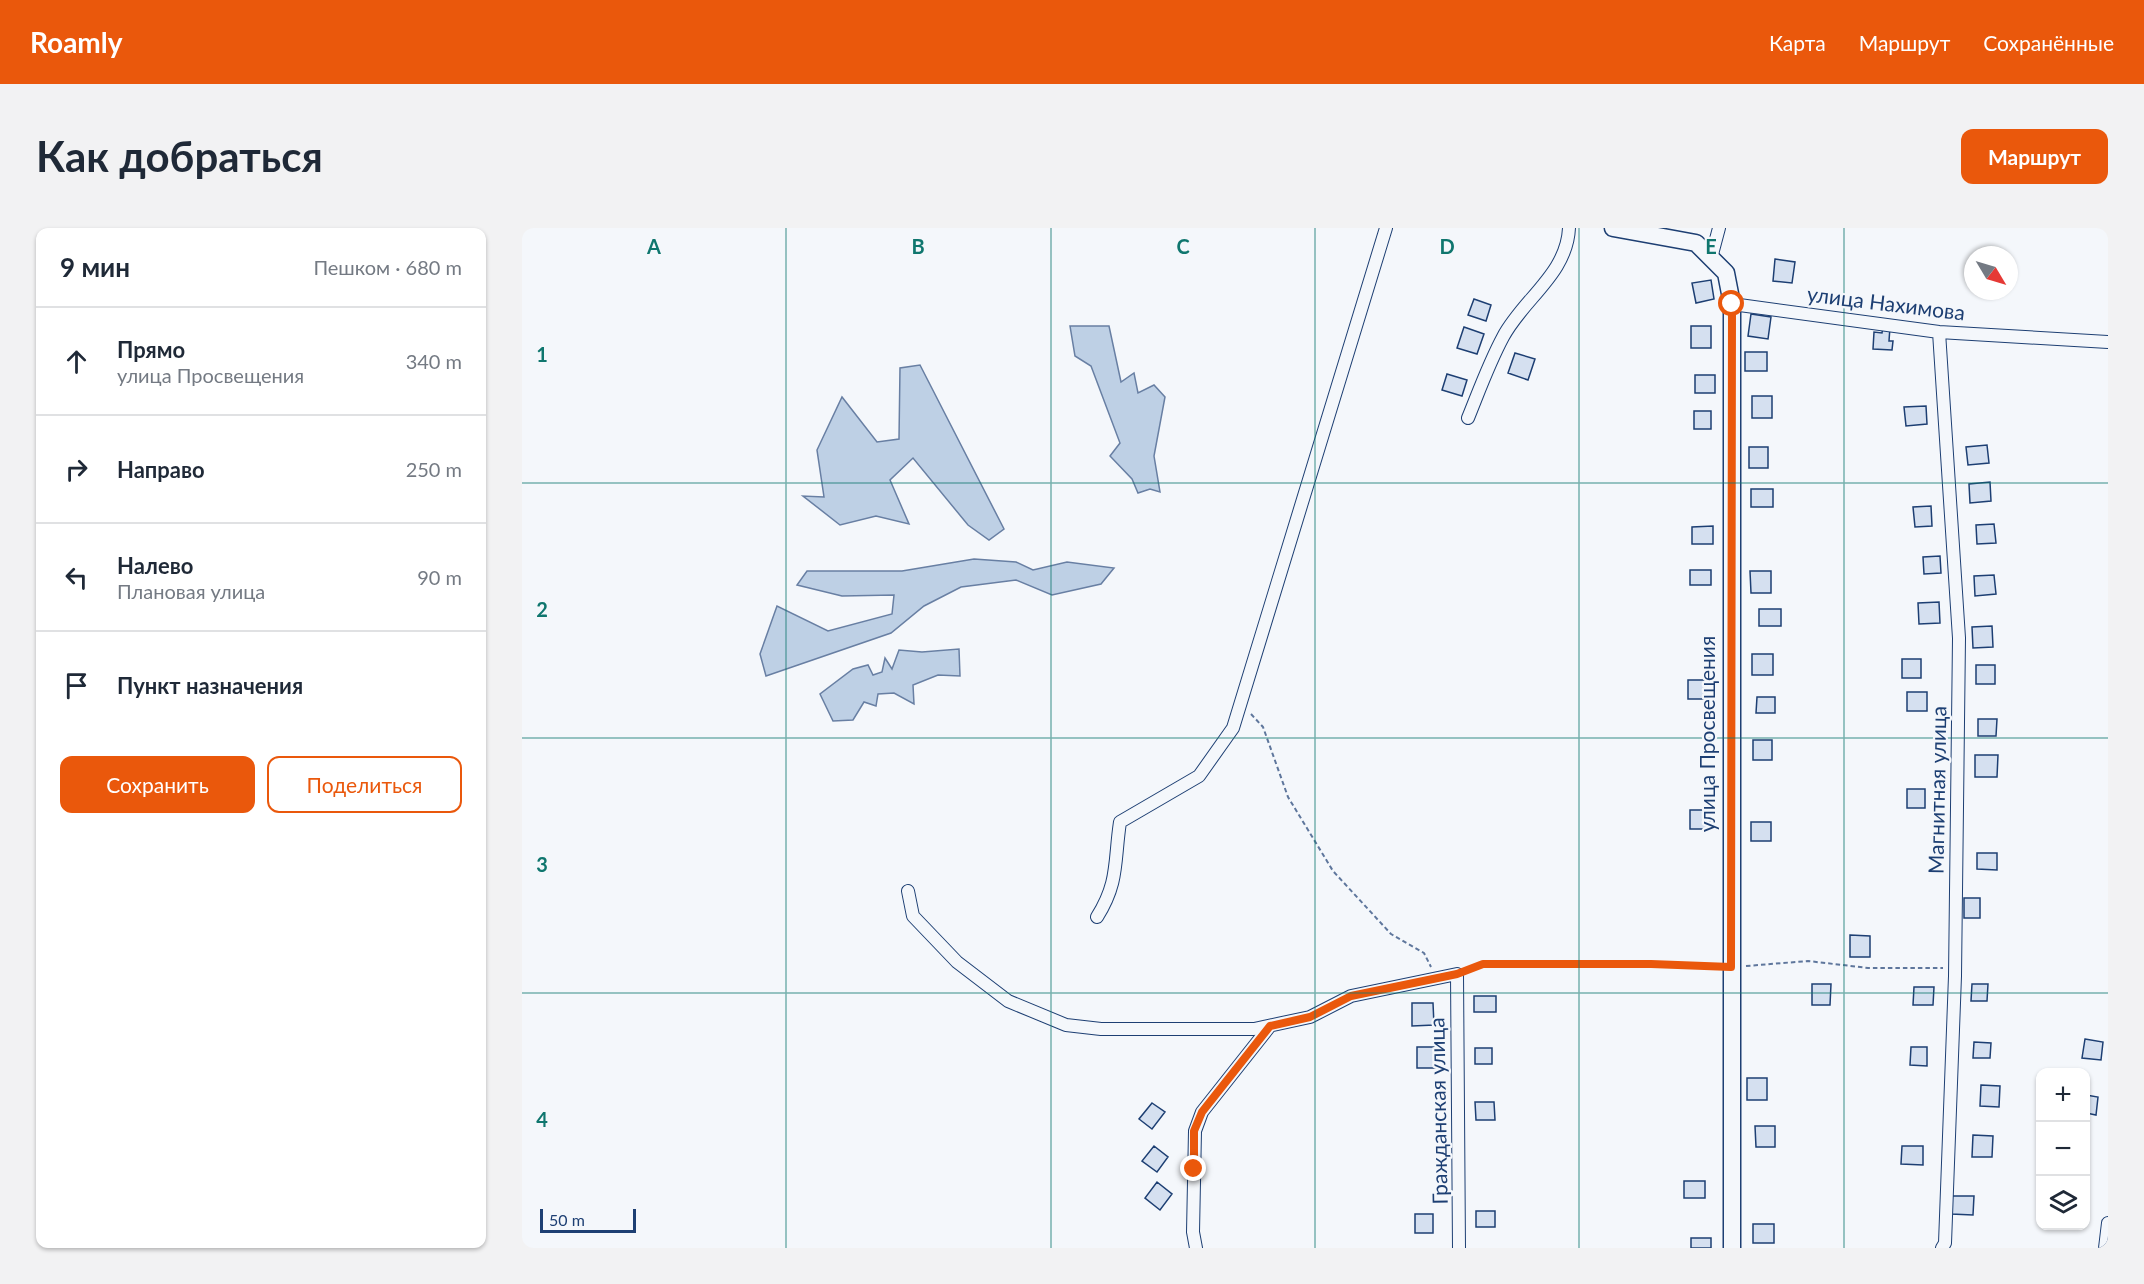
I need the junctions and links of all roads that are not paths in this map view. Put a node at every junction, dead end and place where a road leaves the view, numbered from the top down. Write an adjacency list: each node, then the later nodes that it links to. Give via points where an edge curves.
1 (1386, 228): 11 (street, via 1233,728 1199,776 1120,822 1114,861 1116,877)
2 (1569, 228): 9 (street, via 1568,246 1546,284 1504,335)
3 (1613, 228): 5 (street, улица Просвещения, via 1696,243)
4 (1719, 228): 5 (street)
5 (1711, 258): 6 (street, улица Просвещения, via 1726,273)
6 (1732, 304): 7 (street, улица Нахимова); 16 (street, улица Просвещения)
7 (1939, 332): 8 (street, улица Нахимова); 17 (street, Магнитная улица, via 1959,638 1955,969)
8 (2108, 342)
9 (1468, 418)
10 (908, 891): 12 (street, via 913,916 957,962 1008,1001 1066,1025 1101,1029)
11 (1097, 917)
12 (1270, 1026): 14 (street, via 1202,1112 1194,1131); 15 (street, Гражданская улица, via 1310,1017 1351,996 1457,974)
13 (2108, 1223): 18 (street)
14 (1196, 1248)
15 (1459, 1248)
16 (1732, 1248)
17 (1942, 1248)
18 (2105, 1248)

